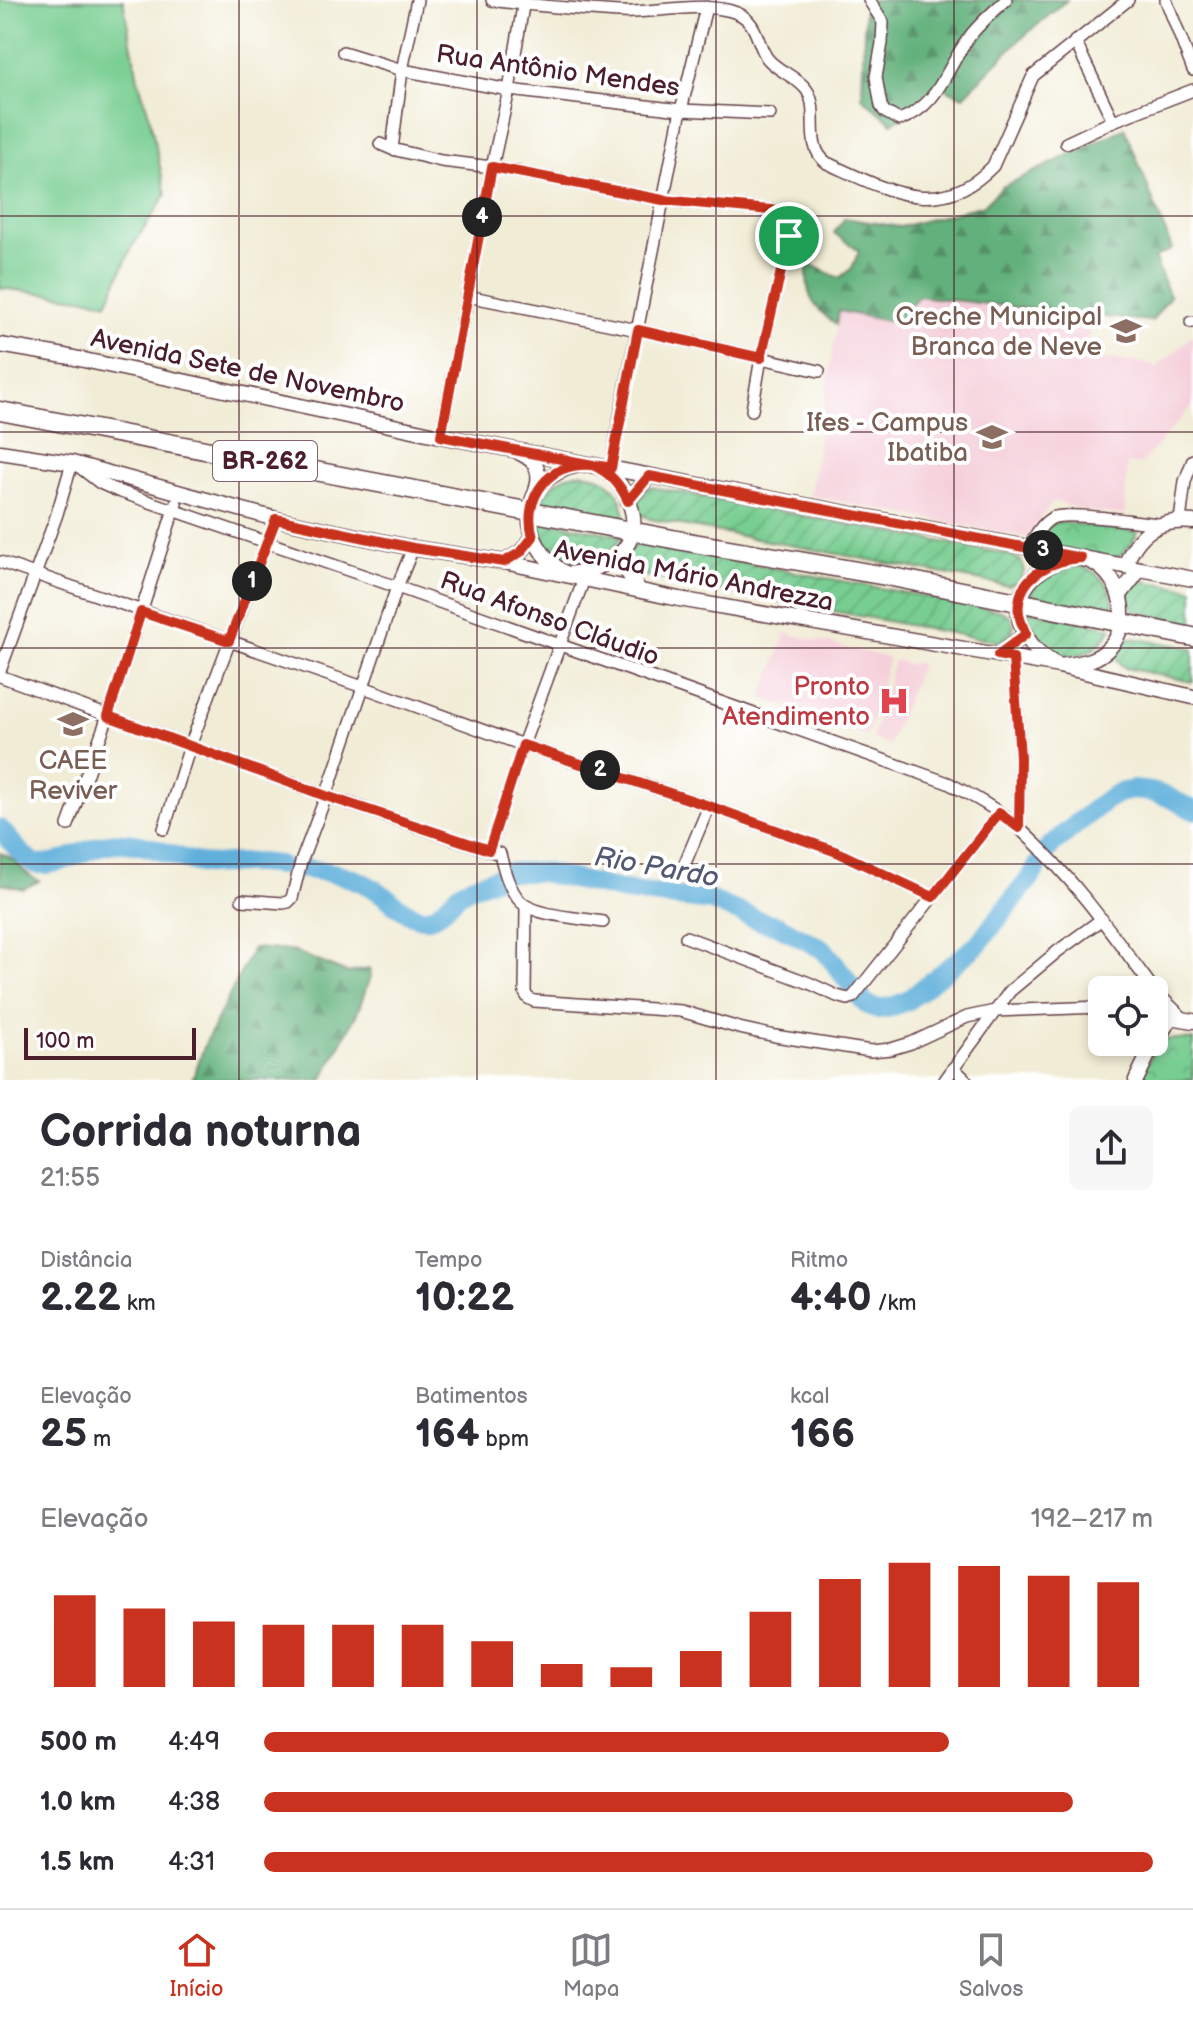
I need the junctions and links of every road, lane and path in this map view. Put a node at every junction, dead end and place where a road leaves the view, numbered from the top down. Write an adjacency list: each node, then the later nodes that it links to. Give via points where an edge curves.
1 (417, 0): 11 (street)
2 (492, 0): 7 (street)
3 (869, 0): 4 (street, via 883,22 878,94 885,112 899,120 931,100 971,35)
4 (1006, 0)
5 (1128, 0): 9 (street)
6 (1166, 0): 12 (street)
7 (523, 3): 8 (street, via 632,13); 13 (street)
8 (706, 7): 9 (street, via 748,20 768,59 805,88 821,159 895,193 917,197 966,188 983,176 993,166 1033,76); 15 (street)
9 (1075, 41): 17 (street)
10 (343, 52): 11 (street, Rua Antônio Mendes)
11 (402, 70): 13 (street, Rua Antônio Mendes); 19 (street, via 386,147)
12 (1193, 70)
13 (509, 90): 15 (street, Rua Antônio Mendes); 19 (street)
14 (1193, 90): 17 (street)
15 (681, 110): 16 (street, Rua Antônio Mendes); 20 (street)
16 (770, 114)
17 (1113, 121): 18 (street)
18 (1066, 143)
19 (492, 167): 20 (street); 21 (street)
20 (663, 200): 22 (street); 24 (street, via 789,215)
21 (467, 296): 22 (street); 28 (street)
22 (638, 330): 24 (street); 34 (street)
23 (0, 345): 28 (street, Avenida Sete de Novembro)
24 (761, 358): 25 (street); 26 (street)
25 (819, 371)
26 (752, 410)
27 (0, 411): 38 (highway, BR-262)
28 (441, 436): 29 (street, Avenida Sete de Novembro)
29 (512, 449): 33 (street, Avenida Sete de Novembro); 38 (street, via 529,457 539,471)
30 (0, 452): 32 (street, Avenida Mário Andrezza)
31 (1193, 460): 41 (street, via 1185,481)
32 (74, 464): 36 (street, Avenida Mário Andrezza); 39 (street, Rua Afonso Cláudio, via 100,483); 53 (street)
33 (593, 465): 34 (street, Avenida Sete de Novembro); 37 (street, via 618,483); 38 (street, via 553,473)
34 (611, 468): 35 (street, Avenida Sete de Novembro)
35 (649, 476): 37 (street); 46 (street, Avenida Sete de Novembro)
36 (179, 493): 39 (street); 40 (street, Avenida Mário Andrezza)
37 (628, 501): 43 (street)
38 (532, 502): 43 (highway, BR-262); 44 (street)
39 (174, 510): 45 (street, Rua Afonso Cláudio); 61 (street)
40 (276, 519): 45 (street); 47 (street, Avenida Mário Andrezza)
41 (1187, 522): 42 (street)
42 (1159, 524): 46 (street, via 1055,516 1042,525); 52 (street, via 1133,548)
43 (633, 531): 48 (street); 60 (highway, BR-262)
44 (533, 537): 51 (street); 54 (street, via 546,558)
45 (266, 542): 57 (street, Rua Afonso Cláudio); 65 (street)
46 (1029, 547): 49 (street, Avenida Sete de Novembro)
47 (413, 548): 51 (street, Avenida Mário Andrezza); 57 (street)
48 (617, 556): 54 (street, via 593,570); 58 (street)
49 (1081, 558): 52 (street, Avenida Sete de Novembro); 59 (street, via 1099,568); 60 (street, via 1055,562 1040,571)
50 (0, 562): 53 (street)
51 (504, 562): 54 (street, Avenida Mário Andrezza)
52 (1132, 572): 56 (street, Avenida Sete de Novembro); 59 (street)
53 (36, 574): 61 (street); 71 (street)
54 (566, 574): 55 (street, Avenida Mário Andrezza)
55 (584, 579): 58 (street, Avenida Mário Andrezza); 66 (street)
56 (1193, 579)
57 (397, 587): 66 (street, Rua Afonso Cláudio); 73 (street)
58 (639, 590): 68 (street, Avenida Mário Andrezza)
59 (1120, 595): 62 (street)
60 (1019, 601): 62 (highway, BR-262); 63 (street)
61 (141, 612): 65 (street); 75 (street)
62 (1122, 622): 64 (highway, BR-262); 67 (street)
63 (1026, 634): 68 (street); 70 (street)
64 (1193, 637)
65 (229, 641): 73 (street); 77 (street)
66 (559, 646): 76 (street); 80 (street, Rua Afonso Cláudio, via 923,773)
67 (1107, 650): 70 (street, via 1089,661); 72 (street)
68 (998, 655): 69 (street, Avenida Mário Andrezza)
69 (1013, 658): 70 (street, Avenida Mário Andrezza); 82 (street)
70 (1059, 666): 72 (street, Avenida Mário Andrezza)
71 (0, 674): 75 (street)
72 (1122, 681): 74 (street, Avenida Mário Andrezza)
73 (363, 687): 76 (street); 78 (street)
74 (1193, 697)
75 (108, 716): 77 (street); 81 (street)
76 (523, 745): 79 (street); 84 (street)
77 (190, 746): 78 (street); 83 (street)
78 (326, 796): 84 (street); 87 (street, via 292,898)
79 (709, 806): 85 (street); 86 (street, via 837,852)
80 (999, 813): 82 (street, Rua Afonso Cláudio); 86 (street)
81 (68, 825)
82 (1019, 828): 89 (street, Rua Afonso Cláudio)
83 (164, 829)
84 (499, 860): 88 (street)
85 (685, 863)
86 (933, 897): 91 (street, via 848,999)
87 (242, 900)
88 (526, 907): 90 (street); 95 (street, via 525,993 534,1001 681,1011 775,1036 871,1051 911,1043 967,1017)
89 (1102, 919): 92 (street, Rua Afonso Cláudio); 95 (street, via 1027,976)
90 (603, 922)
91 (686, 937)
92 (1144, 976)
93 (1168, 1004): 96 (street, Rua Afonso Cláudio)
94 (1088, 1007): 95 (street)
95 (995, 1011): 98 (street)
96 (1183, 1019)
97 (1148, 1056): 101 (street)
98 (953, 1068): 99 (street); 100 (street)
99 (945, 1080)
100 (966, 1080)
101 (1136, 1080)

